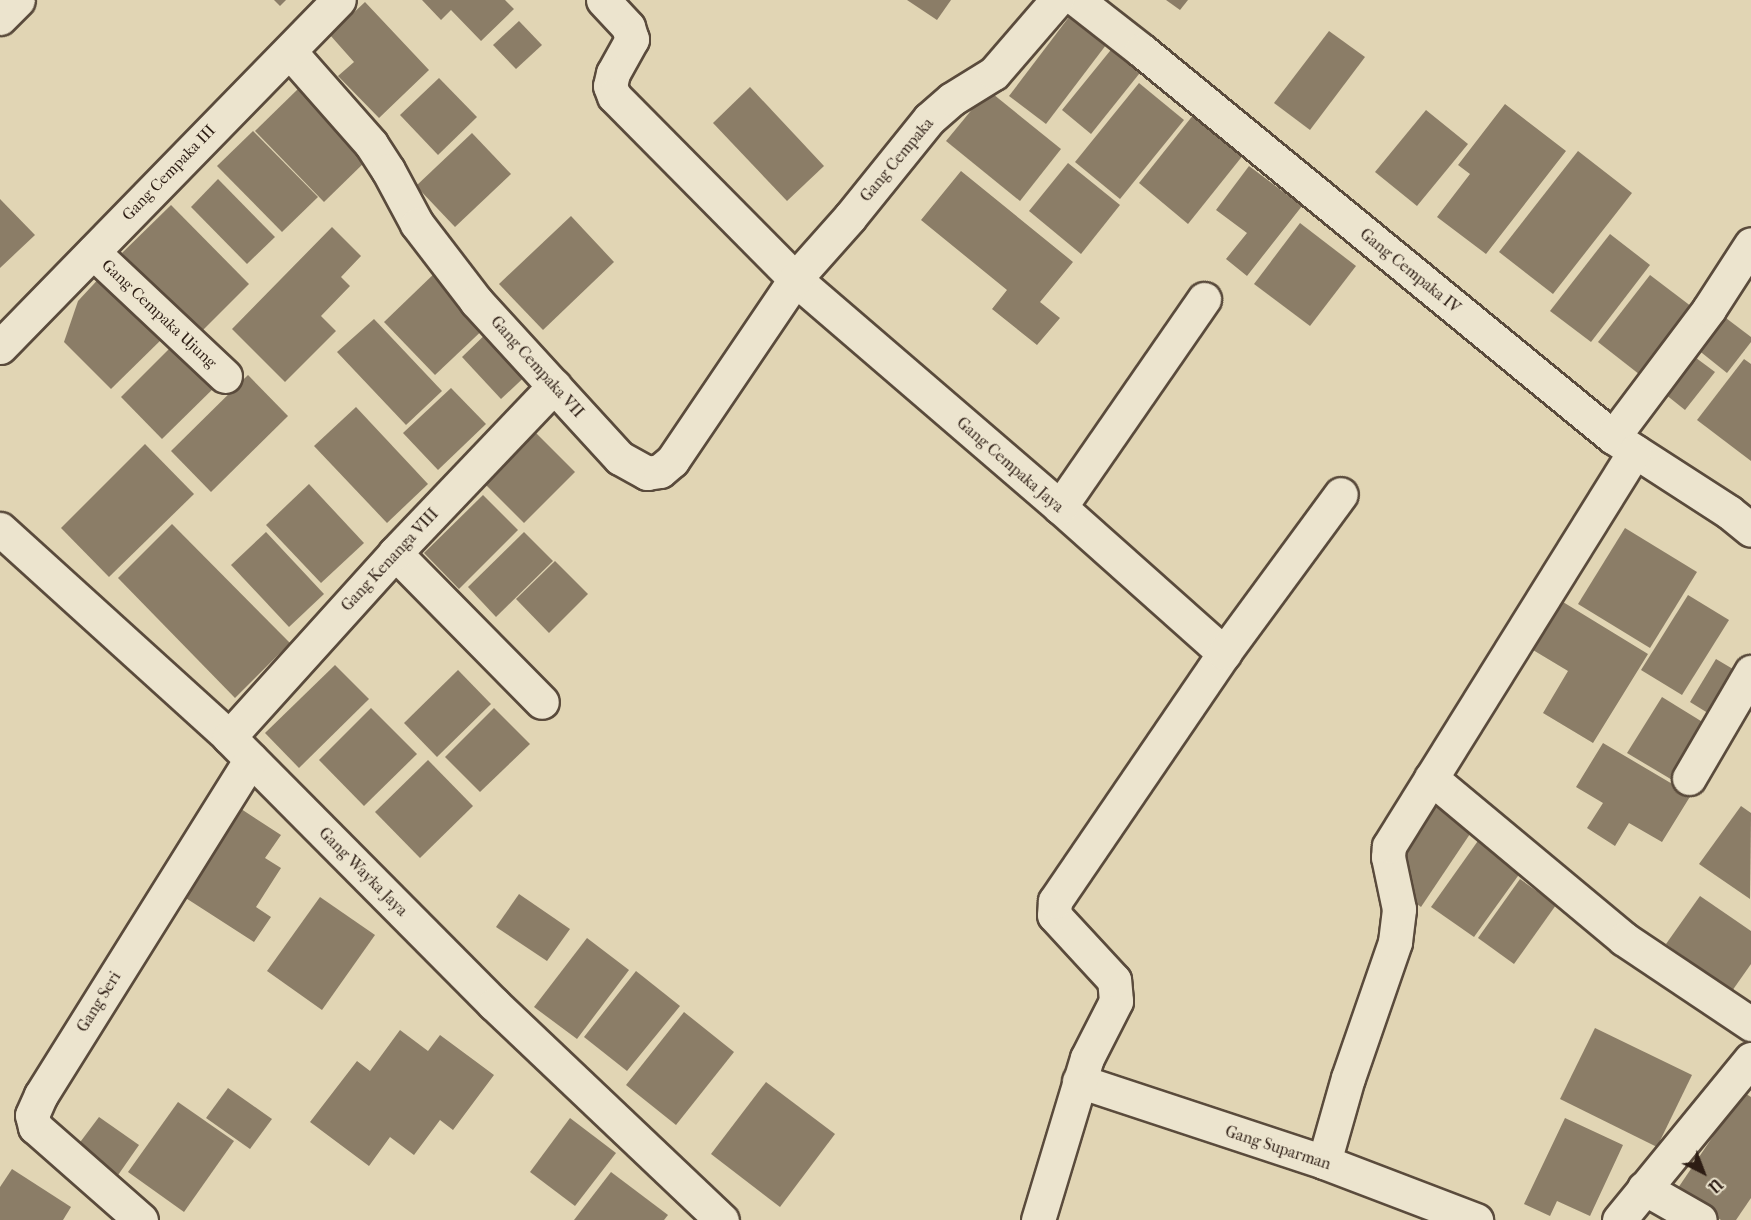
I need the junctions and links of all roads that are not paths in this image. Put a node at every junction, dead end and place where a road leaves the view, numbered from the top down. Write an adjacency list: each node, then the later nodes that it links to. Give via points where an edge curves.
1 (18, 0): 6 (street)
2 (339, 0): 7 (street, Gang Cempaka III)
3 (603, 0): 10 (street, Gang Cempaka Jaya, via 628,27 632,39 613,73 610,86 614,96)
4 (1057, 0): 10 (street, Gang Cempaka, via 994,73 952,99 929,119)
5 (1077, 0): 15 (street, Gang Cempaka IV)
6 (0, 18)
7 (290, 52): 9 (street, Gang Cempaka III, via 271,67); 14 (street, Gang Cempaka VII, via 371,144 417,224 476,301)
8 (1751, 244): 15 (street)
9 (93, 252): 12 (street, Gang Cempaka III); 13 (street, Gang Cempaka Ujung)
10 (795, 279): 14 (street, Gang Cempaka VII, via 672,461 660,471 646,473 620,458); 17 (street, Gang Cempaka Jaya)
11 (1204, 299): 17 (street)
12 (0, 347)
13 (225, 376)
14 (554, 386): 20 (street, Gang Kenanga VIII)
15 (1624, 444): 19 (street, Gang Cempaka IV); 25 (street)
16 (1341, 494): 21 (street)
17 (1060, 507): 21 (street, Gang Cempaka Jaya)
18 (0, 529): 24 (street, Gang Wayka Jaya)
19 (1751, 530)
20 (395, 553): 23 (street); 24 (street, Gang Kenanga VIII)
21 (1224, 653): 29 (street, via 1053,907 1054,915 1114,980 1116,991 1116,1001)
22 (1751, 672): 26 (street)
23 (542, 702)
24 (240, 748): 32 (street, Gang Seri, via 32,1115 35,1127); 33 (street, Gang Wayka Jaya, via 494,1004)
25 (1431, 778): 27 (street, via 1624,939); 30 (street, via 1389,846 1399,909 1395,942)
26 (1689, 778)
27 (1751, 1024)
28 (1751, 1059): 31 (street)
29 (1079, 1081): 30 (street, Gang Suparman); 34 (street)
30 (1324, 1161): 35 (street, Gang Suparman)
31 (1644, 1188): 36 (street); 37 (street)
32 (141, 1220)
33 (722, 1220)
34 (1038, 1220)
35 (1476, 1220)
36 (1619, 1220)
37 (1700, 1220)

